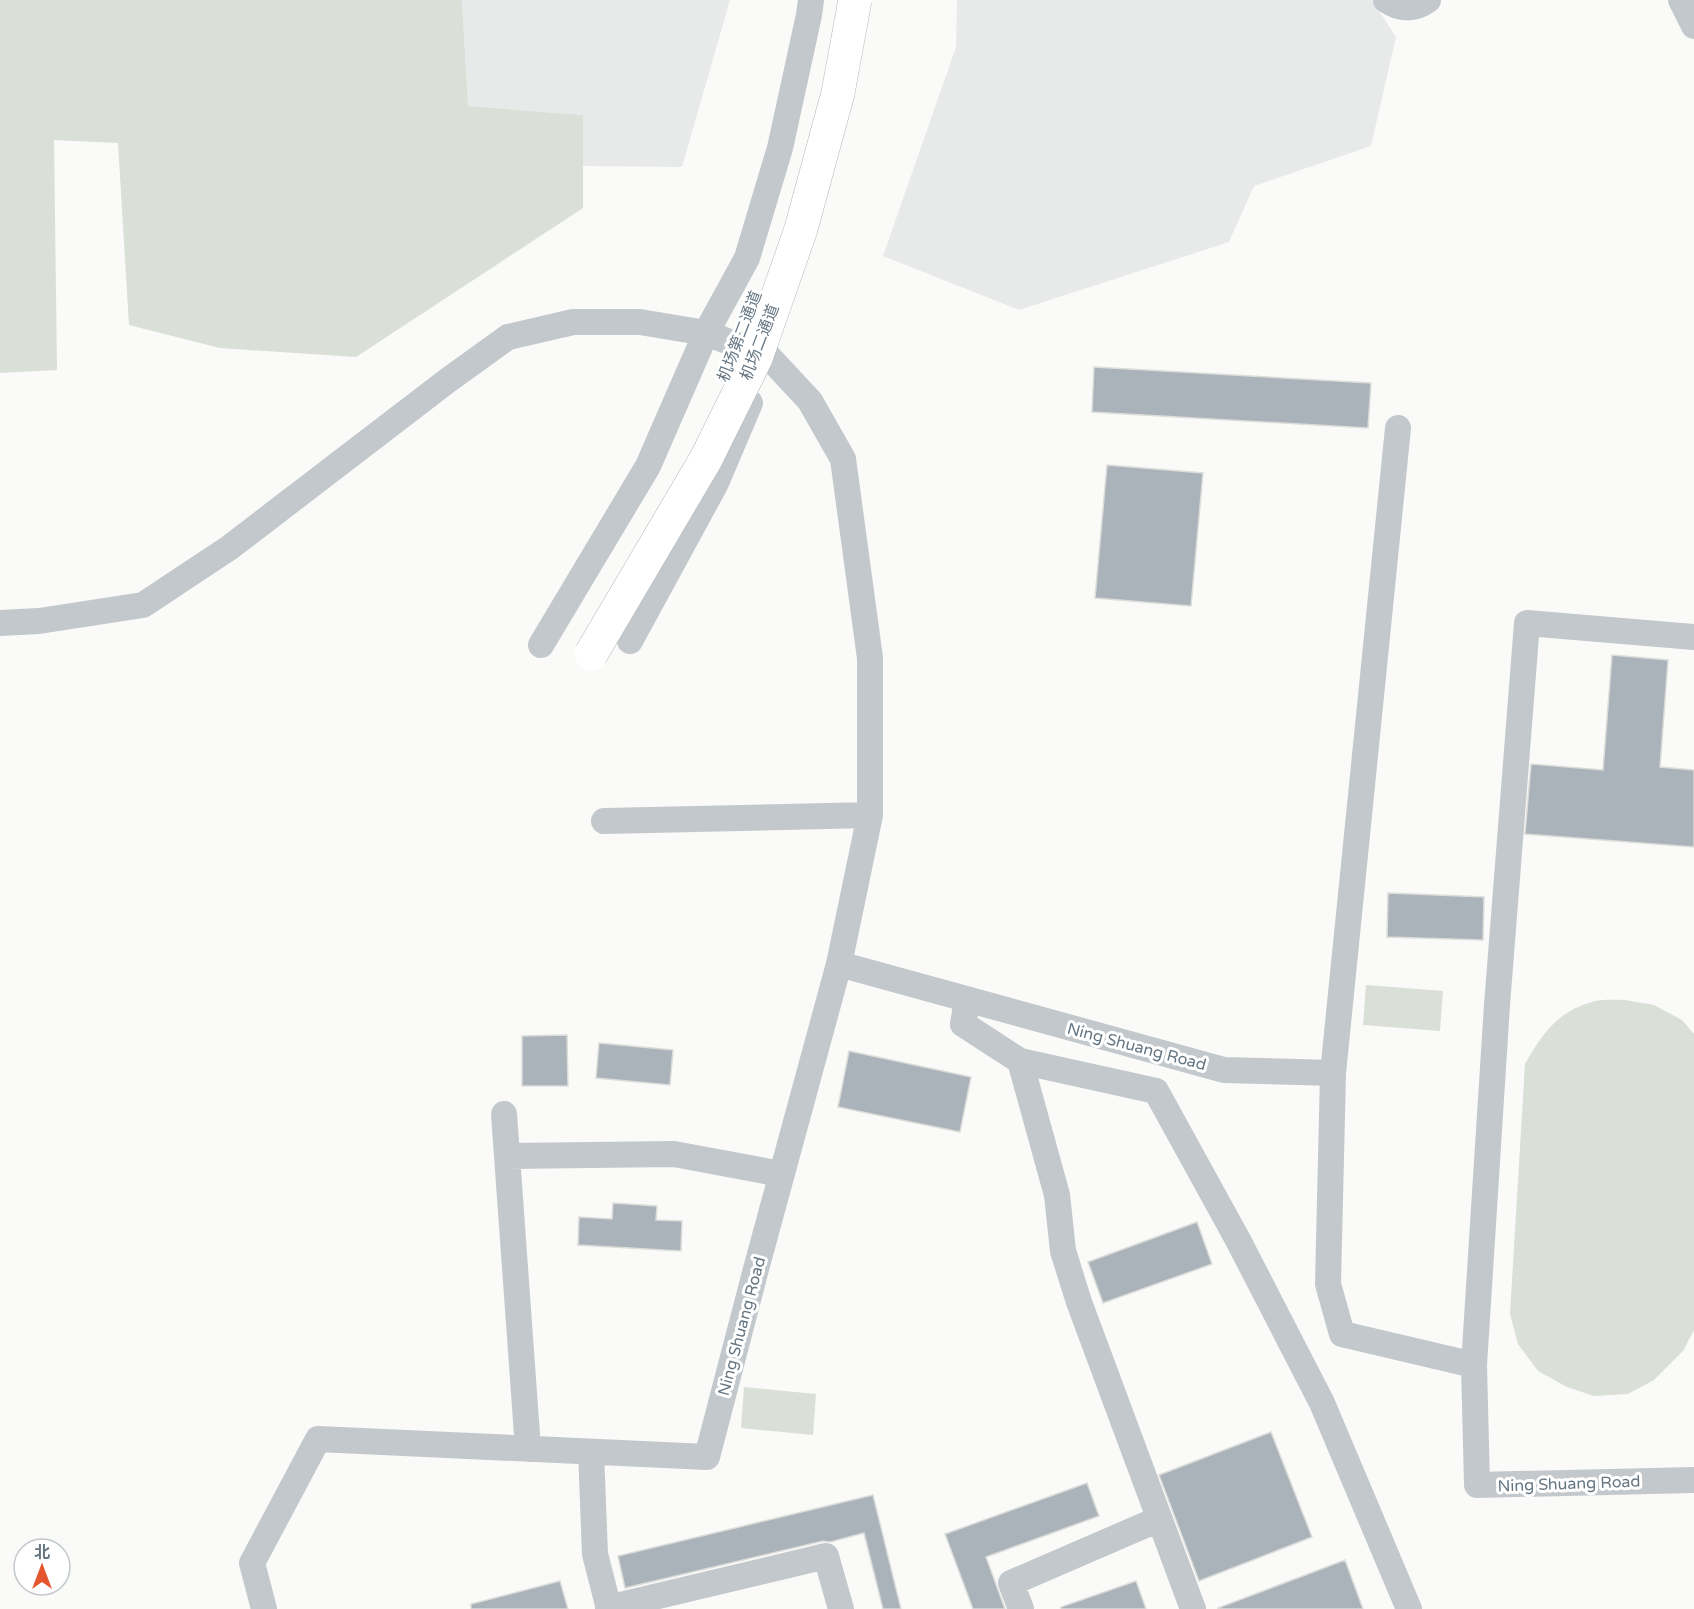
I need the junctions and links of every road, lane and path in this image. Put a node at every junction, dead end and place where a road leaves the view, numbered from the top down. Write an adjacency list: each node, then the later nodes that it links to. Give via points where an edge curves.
1 (811, 0): 9 (street, via 780,148 747,258)
2 (833, 0): 15 (highway, 机场第二通道, via 818,86 787,199 737,348 689,452)
3 (855, 0): 15 (highway, 机场二通道, bridge, via 838,93 801,229 756,358 706,459)
4 (860, 0): 10 (street, via 850,65 799,269)
5 (1386, 0): 6 (street, via 1407,9)
6 (1428, 0)
7 (1681, 0): 8 (street)
8 (1694, 26)
9 (706, 333): 10 (street); 12 (street, via 640,322 573,322 508,337 229,548 143,605); 15 (street)
10 (769, 357): 14 (street, via 716,483); 16 (street, via 810,401 843,459 870,658)
11 (1398, 428): 21 (street)
12 (0, 623)
13 (1694, 637): 25 (street, via 1527,623)
14 (630, 641)
15 (568, 647)
16 (870, 815): 17 (street); 18 (street)
17 (604, 820)
18 (839, 964): 19 (street, Ning Shuang Road); 24 (street, Ning Shuang Road)
19 (967, 1000): 20 (street, via 963,1024); 21 (street, Ning Shuang Road, via 1224,1070)
20 (1020, 1061): 29 (street, via 1057,1195 1063,1251); 35 (street, via 1156,1091 1322,1403)
21 (1333, 1073): 25 (street, via 1328,1284 1342,1334)
22 (504, 1114): 23 (street)
23 (507, 1156): 24 (street, via 674,1154); 26 (street)
24 (782, 1174): 27 (street, Ning Shuang Road, via 707,1457)
25 (1474, 1365): 28 (street, Ning Shuang Road, via 1477,1485)
26 (528, 1449): 27 (street, Ning Shuang Road); 31 (street, Ning Shuang Road, via 318,1439 252,1563)
27 (591, 1452): 30 (street, via 595,1554)
28 (1694, 1480)
29 (1159, 1520): 33 (street, via 1011,1583); 34 (street)
30 (608, 1608): 32 (street, via 826,1556)
31 (264, 1609)
32 (841, 1609)
33 (1021, 1609)
34 (1193, 1609)
35 (1409, 1609)

